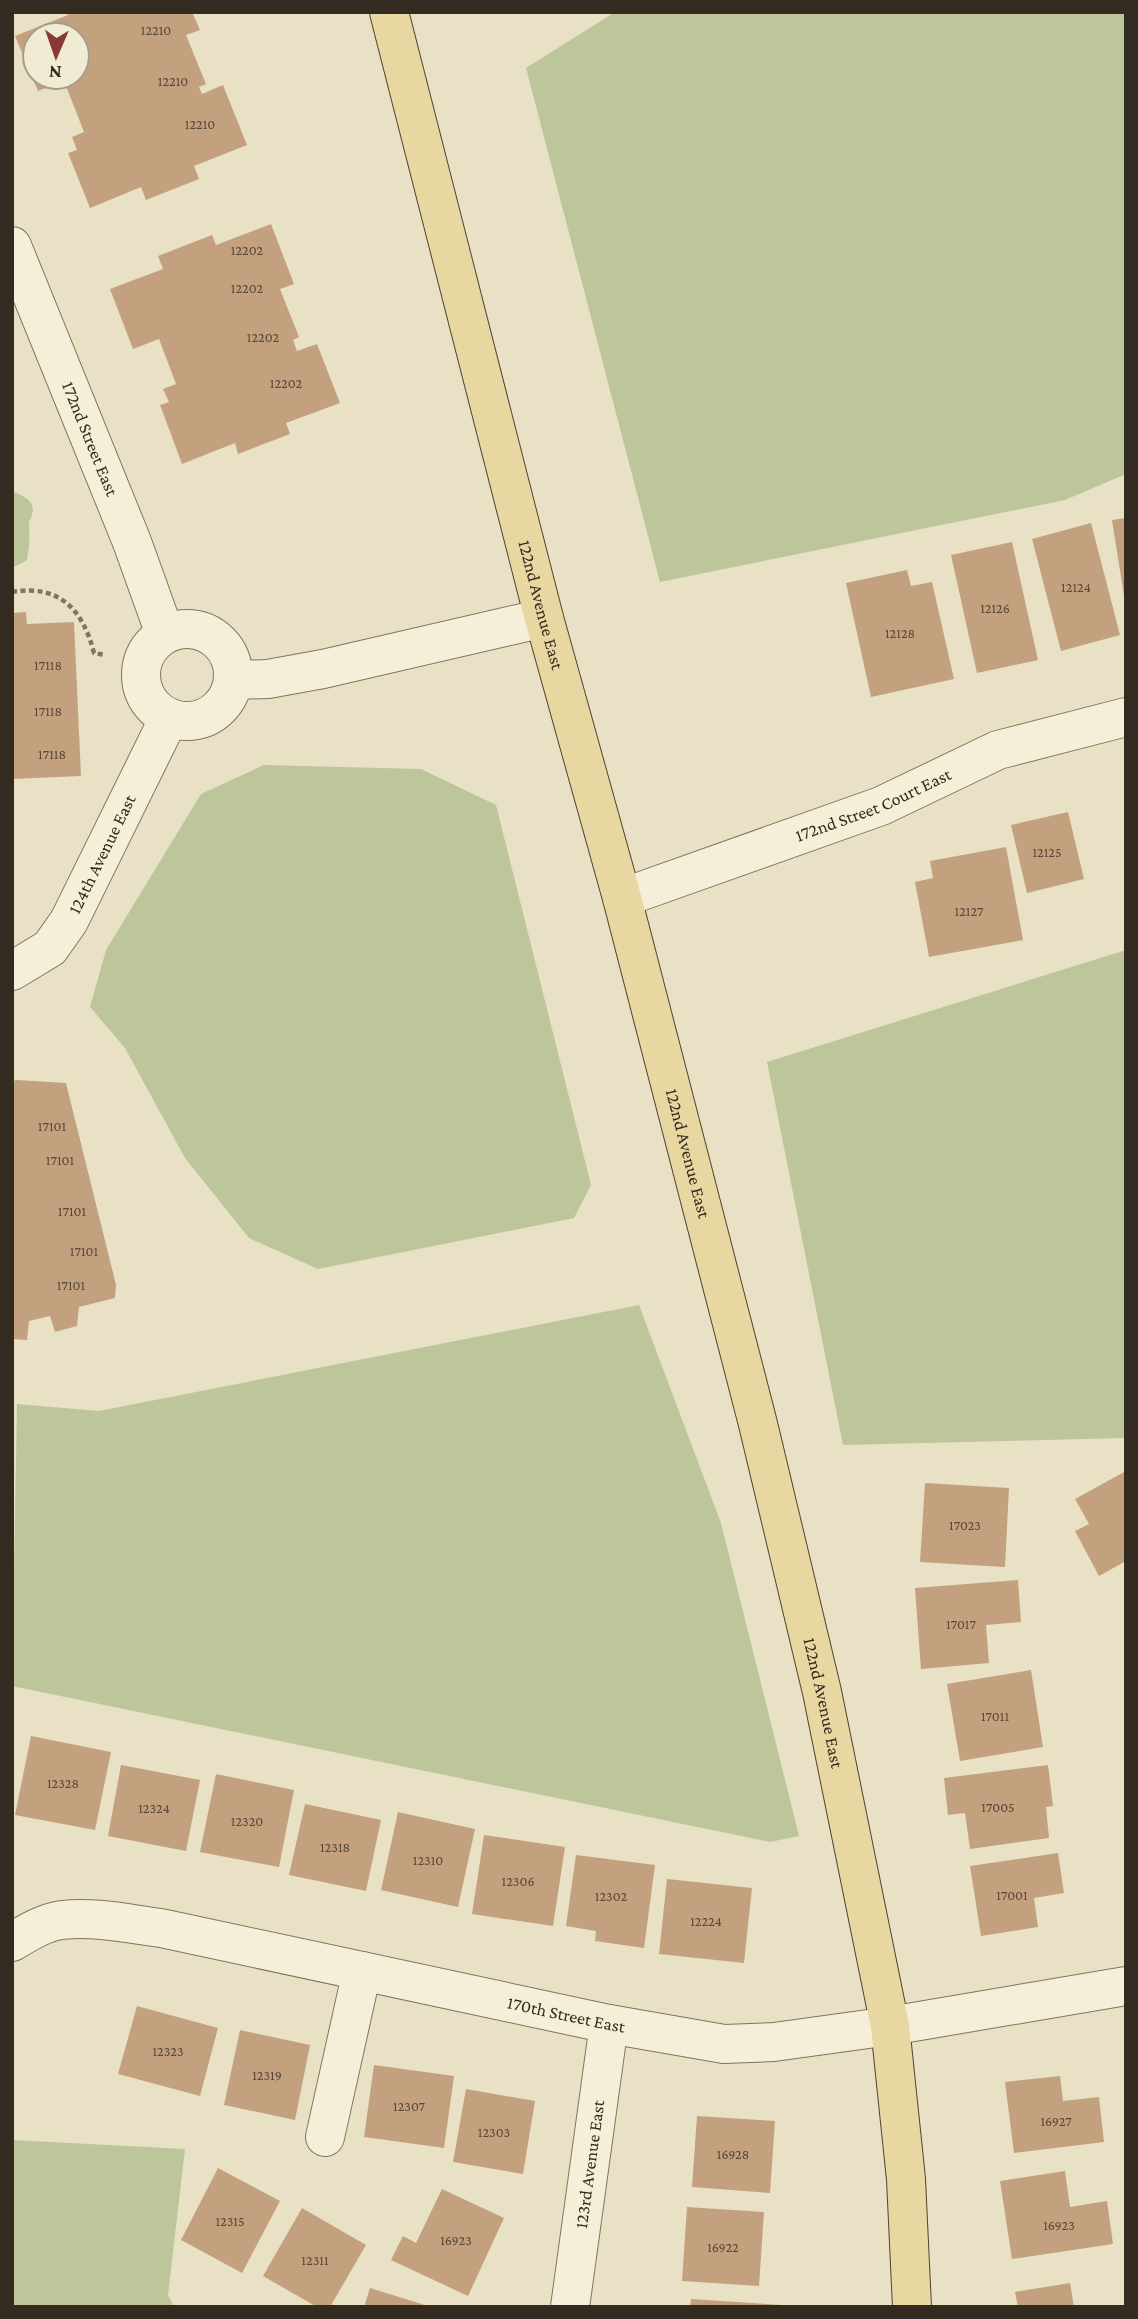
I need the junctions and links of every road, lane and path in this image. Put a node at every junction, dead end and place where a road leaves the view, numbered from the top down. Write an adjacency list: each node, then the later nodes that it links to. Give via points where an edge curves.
1 (388, 12): 4 (main road, 122nd Avenue East)
2 (12, 246): 5 (street, 172nd Street East)
3 (12, 592): 6 (path, via 28,589 62,599 79,616 94,653)
4 (544, 618): 7 (street, via 323,669); 10 (main road, 122nd Avenue East)
5 (165, 634): 7 (street, via 194,629 209,634 230,657); 9 (street, via 145,655 141,677 147,699)
6 (105, 655)
7 (233, 680): 9 (street, via 226,702 214,713 185,722)
8 (1126, 717): 10 (street, 172nd Street Court East, via 998,750 881,806)
9 (169, 719): 11 (street, 124th Avenue East, via 69,921 50,948)
10 (622, 898): 16 (main road, 122nd Avenue East, via 819,1679)
11 (12, 971)
12 (12, 1942): 13 (street, 170th Street East, via 60,1920 101,1921 161,1928)
13 (362, 1971): 15 (street, 170th Street East); 17 (street)
14 (1126, 1986): 16 (street, 170th Street East)
15 (609, 2024): 16 (street, 170th Street East, via 724,2044); 18 (street, 123rd Avenue East)
16 (890, 2026): 19 (main road, 122nd Avenue East, via 906,2179)
17 (325, 2137)
18 (570, 2307)
19 (912, 2307)

